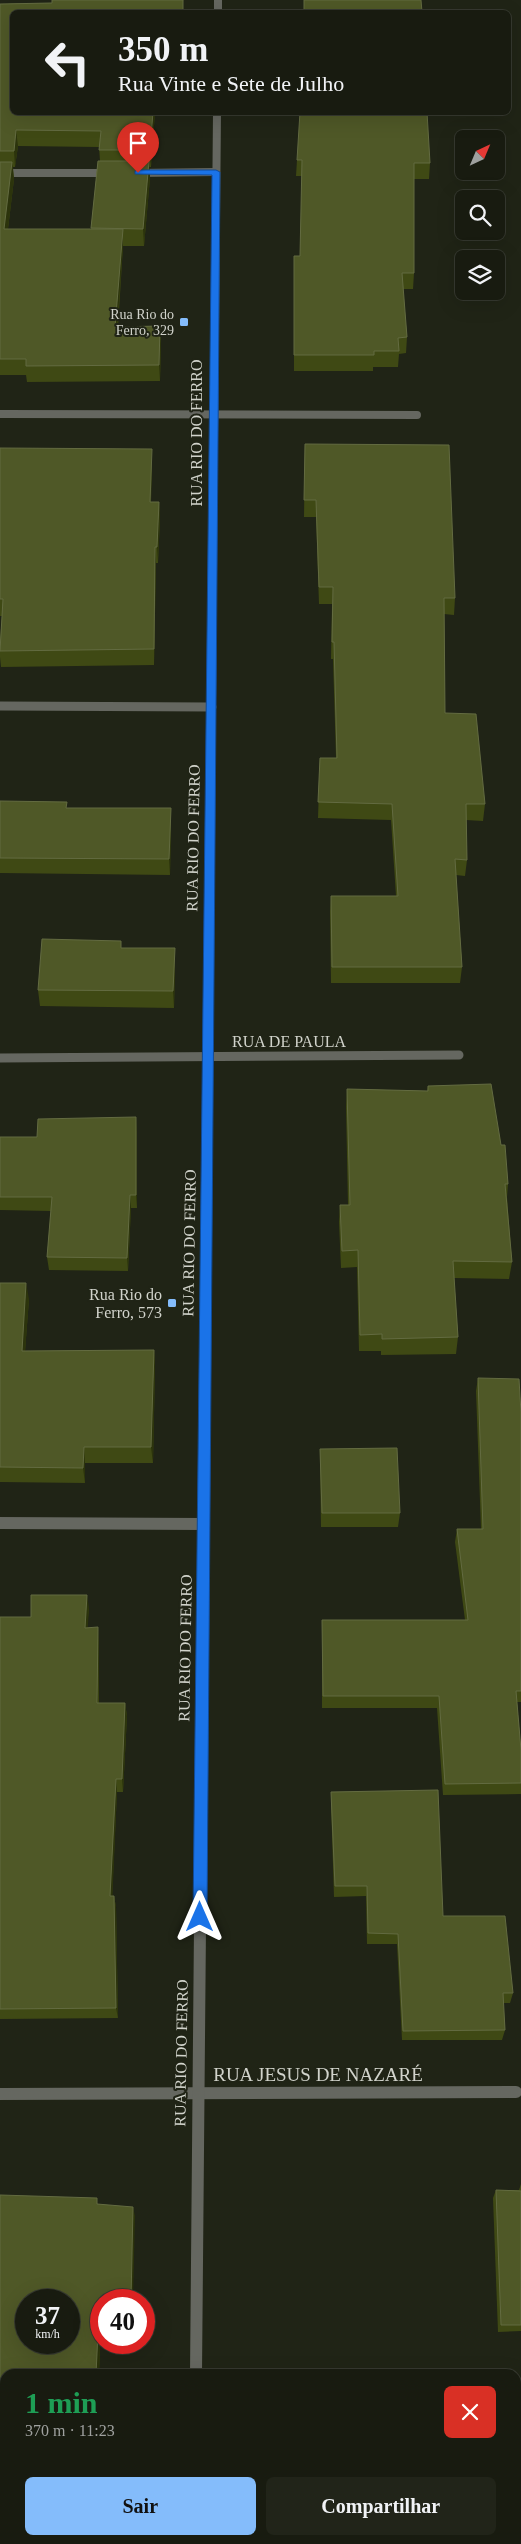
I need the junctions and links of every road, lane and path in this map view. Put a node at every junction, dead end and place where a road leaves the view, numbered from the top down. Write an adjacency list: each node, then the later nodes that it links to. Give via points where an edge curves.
1 (217, 115): 2 (street, RUA RIO DO FERRO)
2 (216, 172): 5 (street); 7 (street, RUA RIO DO FERRO)
3 (0, 173): 4 (street)
4 (118, 173)
5 (128, 173)
6 (0, 414): 7 (street)
7 (214, 415): 8 (street); 10 (street, RUA RIO DO FERRO)
8 (416, 415)
9 (0, 706): 10 (street)
10 (212, 707): 12 (street, RUA RIO DO FERRO)
11 (458, 1055): 12 (street, RUA DE PAULA)
12 (208, 1057): 13 (street, RUA DE PAULA); 15 (street, RUA RIO DO FERRO)
13 (0, 1058)
14 (0, 1523): 15 (street)
15 (204, 1524): 17 (street, RUA RIO DO FERRO)
16 (516, 2092): 17 (street, RUA JESUS DE NAZARÉ)
17 (198, 2093): 18 (street, RUA JESUS DE NAZARÉ); 19 (street, RUA RIO DO FERRO)
18 (0, 2094)
19 (196, 2369)

